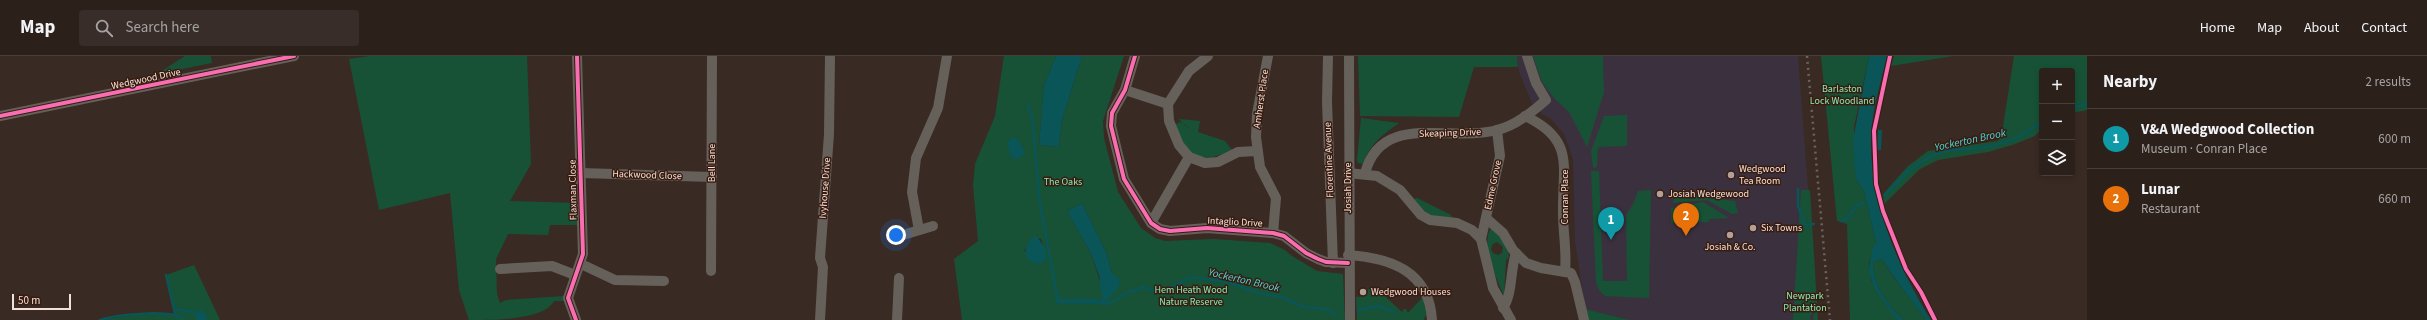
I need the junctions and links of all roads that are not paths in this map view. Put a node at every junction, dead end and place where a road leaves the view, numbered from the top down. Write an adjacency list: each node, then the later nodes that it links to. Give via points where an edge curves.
1 (294, 56): 14 (street, Wedgwood Drive)
2 (577, 56): 19 (street, Flaxman Close)
3 (712, 56): 22 (street, Bell Lane)
4 (830, 56): 42 (street, Ivyhouse Drive, via 829,134 820,258 823,267)
5 (947, 56): 26 (street, via 938,108 916,158 912,192)
6 (1135, 56): 12 (street)
7 (1208, 56): 13 (street, via 1189,71)
8 (1268, 56): 17 (street, Amherst Place, via 1257,114)
9 (1328, 56): 32 (street, Florentine Avenue, via 1327,102)
10 (1349, 56): 20 (street, Josiah Drive)
11 (1527, 56): 15 (street, Skeaping Drive, via 1536,83 1546,100)
12 (1125, 90): 13 (street); 24 (street, via 1112,113 1111,126 1124,179)
13 (1168, 104): 18 (street, via 1170,124 1179,145)
14 (0, 116)
15 (1525, 116): 16 (street, Skeaping Drive); 36 (street, Conran Place, via 1551,133 1563,158 1566,180 1563,208 1567,255)
16 (1497, 130): 21 (street, Skeaping Drive, via 1396,136 1380,145 1368,161); 23 (street, Edme Grove, via 1500,156)
17 (1257, 151): 18 (street, via 1238,152 1225,160 1210,163); 27 (street, Amherst Place, via 1260,167 1276,198)
18 (1189, 157): 24 (street)
19 (581, 172): 22 (street, Hackwood Close); 33 (street, Flaxman Close)
20 (1348, 173): 21 (street); 31 (street, Josiah Drive)
21 (1365, 173): 29 (street, via 1377,176 1400,190 1421,215 1430,220 1465,225)
22 (712, 177): 35 (street, Bell Lane)
23 (1486, 218): 29 (street, Edme Grove); 30 (street, via 1503,233)
24 (1151, 223): 27 (street, Intaglio Drive, via 1160,229 1170,231 1207,228)
25 (933, 226): 26 (street)
26 (919, 230): 28 (street)
27 (1272, 233): 32 (street, Intaglio Drive, via 1284,236 1306,253)
28 (903, 235)
29 (1481, 240): 40 (street, via 1493,288)
30 (1516, 253): 36 (street, via 1526,263); 40 (street, via 1508,302)
31 (1348, 259): 32 (street, Intaglio Drive); 44 (street, Josiah Drive); 45 (street, Intaglio Drive, via 1375,257 1407,272 1427,294 1431,304)
32 (1333, 263)
33 (581, 264): 37 (street, Flaxman Close); 39 (street, via 615,280)
34 (503, 266): 37 (street, via 552,266)
35 (711, 271)
36 (1565, 272): 47 (street, via 1574,276)
37 (575, 275): 41 (street, Flaxman Close, via 568,298)
38 (899, 278): 43 (street)
39 (664, 281)
40 (1503, 308): 46 (street)
41 (576, 320)
42 (820, 320)
43 (897, 320)
44 (1350, 320)
45 (1432, 320)
46 (1511, 320)
47 (1584, 320)

